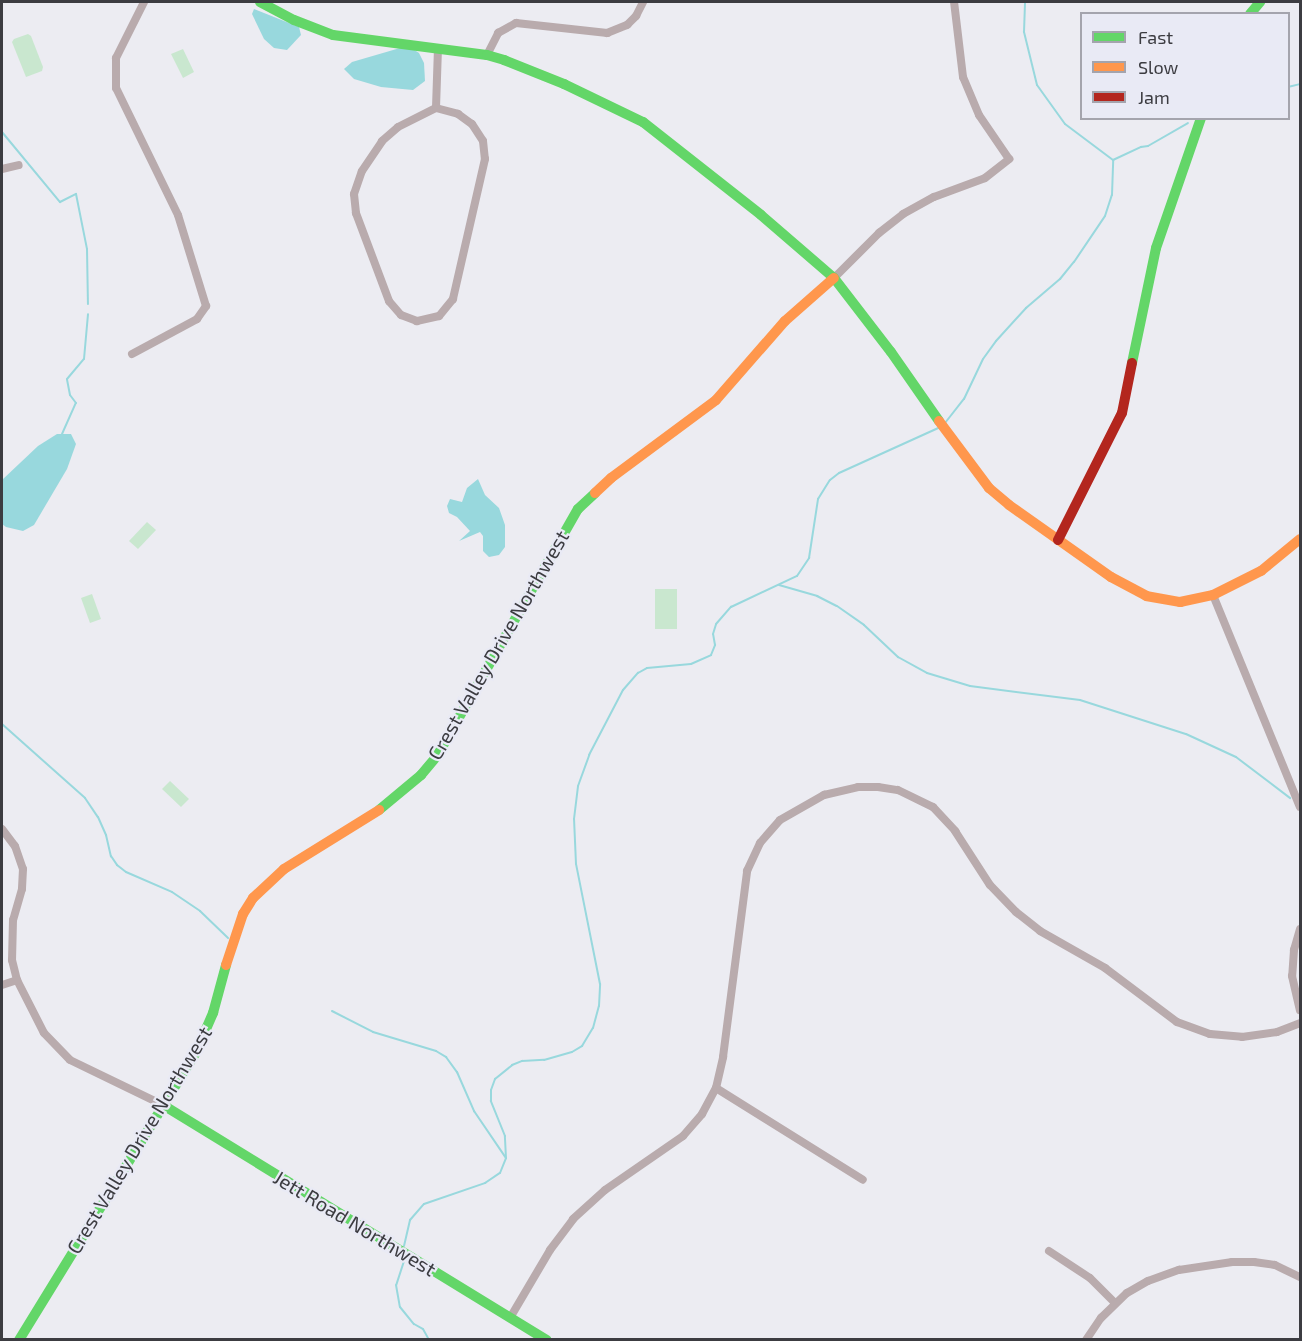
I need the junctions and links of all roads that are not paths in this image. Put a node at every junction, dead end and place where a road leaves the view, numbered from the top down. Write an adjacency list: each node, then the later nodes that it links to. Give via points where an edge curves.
1 (144, 2): 12 (street, via 116,58 116,88 178,215 206,306 197,319)
2 (260, 2): 5 (street, via 315,30)
3 (643, 2): 6 (street, via 627,25 607,33 516,23 498,33)
4 (954, 2): 11 (street, Crest Valley Drive Northwest, via 963,77 979,114 1009,159 985,178 934,197 903,214)
5 (438, 48): 6 (street); 7 (street)
6 (487, 55): 11 (street, via 564,84 643,122)
7 (436, 108): 7 (street, via 458,114 472,124 483,141 485,159 453,299 439,316 417,321 401,315 389,301 356,213 354,194 362,171 382,141 398,127)
8 (1200, 120): 14 (street, via 1156,248 1122,413)
9 (18, 165): 10 (street)
10 (2, 170)
11 (834, 278): 14 (street, via 989,488); 24 (street, Crest Valley Drive Northwest, via 785,321 716,400 611,478 578,509 437,756 421,775 372,816 284,869 253,898 231,946 206,1034)
12 (132, 354)
13 (1300, 539): 15 (street, via 1261,571)
14 (1058, 540): 15 (street, via 1146,596 1180,602)
15 (1213, 596): 16 (street)
16 (1300, 807)
17 (2, 829): 19 (street, via 15,846 23,869 11,940)
18 (1300, 929): 21 (street, via 1292,976)
19 (17, 980): 20 (street); 24 (street, via 45,1033 62,1054)
20 (2, 985)
21 (1300, 1010)
22 (1300, 1023): 23 (street, via 1277,1032 1242,1037 1210,1034 1177,1022 1105,968 1040,931 1016,912 990,885 955,831 933,807 898,790 858,787 824,795 792,811 769,831 753,856 743,885)
23 (716, 1088): 25 (street); 29 (street, via 702,1114 683,1136 605,1190 573,1219)
24 (163, 1105): 29 (street, Jett Road Northwest); 30 (street, Crest Valley Drive Northwest)
25 (863, 1180)
26 (1048, 1251): 28 (street, via 1090,1278)
27 (1300, 1277): 28 (street, via 1275,1265 1232,1262 1162,1275 1138,1286)
28 (1116, 1303): 32 (street)
29 (510, 1318): 31 (street, Jett Road Northwest)
30 (19, 1340)
31 (547, 1340)
32 (1086, 1340)

